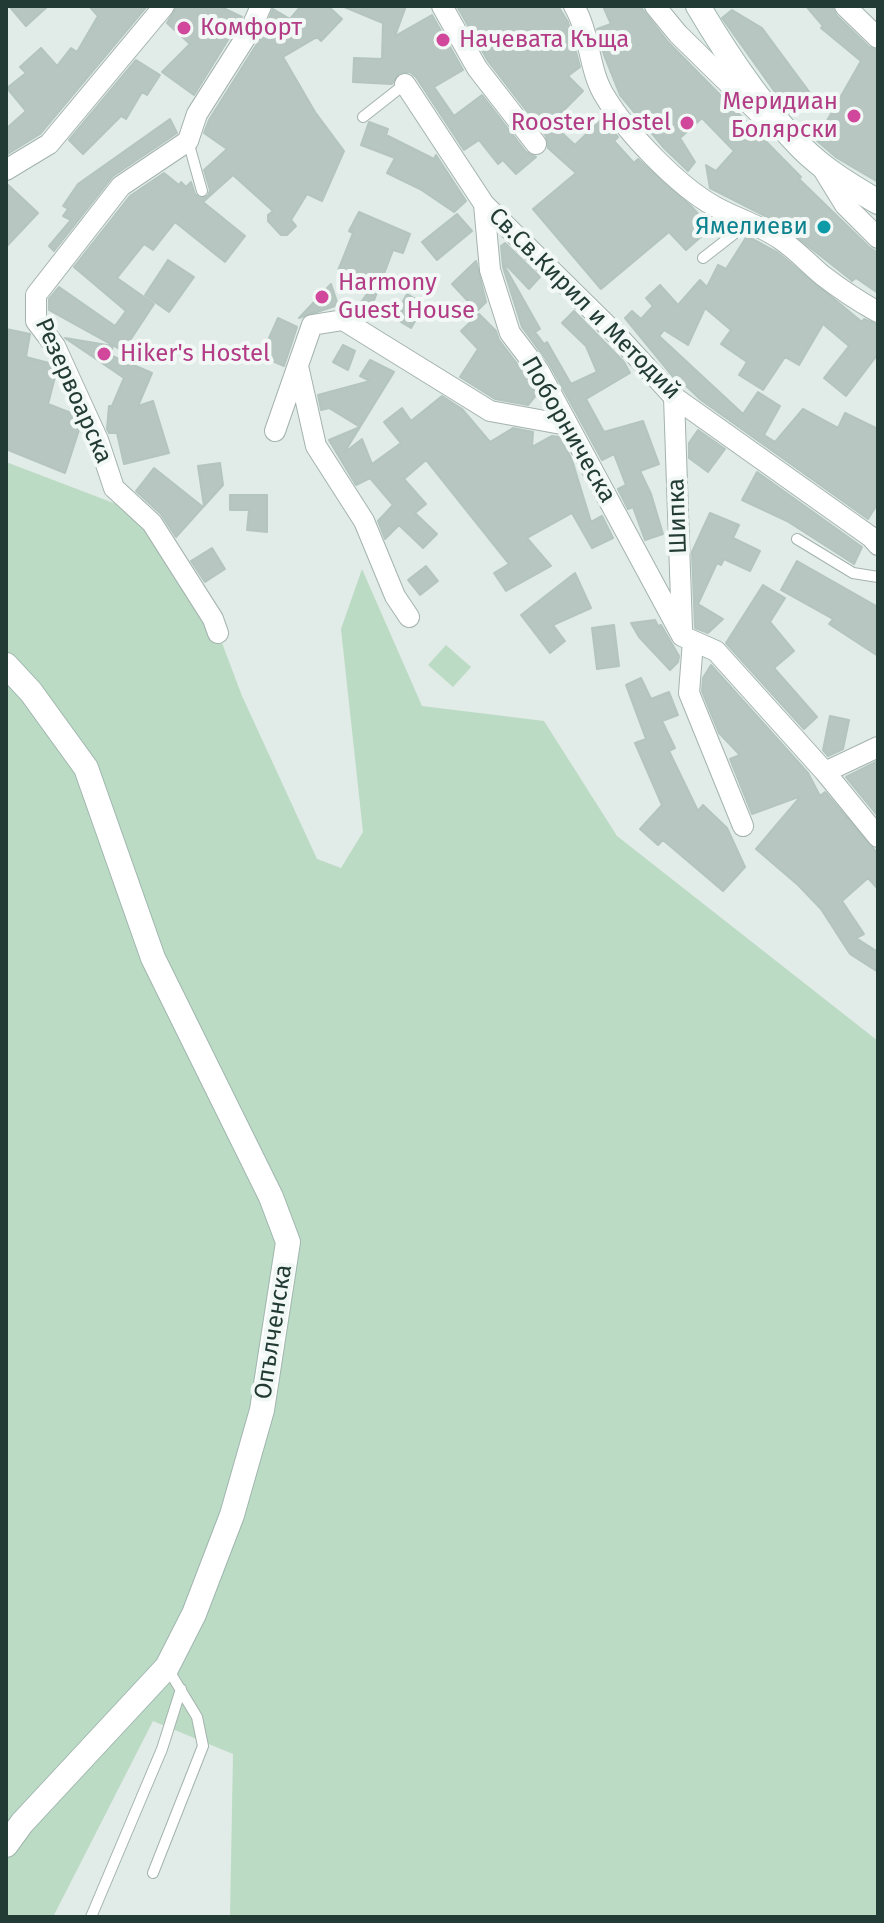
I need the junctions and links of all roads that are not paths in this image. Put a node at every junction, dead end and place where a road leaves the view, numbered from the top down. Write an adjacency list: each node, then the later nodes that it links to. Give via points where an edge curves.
1 (164, 6): 14 (street, via 49,144)
2 (261, 6): 11 (street, via 197,114)
3 (442, 6): 12 (street, via 477,68)
4 (574, 6): 18 (street, via 598,85 623,122 684,185)
5 (655, 6): 13 (street, via 760,115)
6 (698, 6): 13 (street, via 740,71)
7 (845, 6): 8 (street)
8 (878, 38)
9 (405, 84): 10 (lane); 17 (street, Св.Св.Кирил и Методий)
10 (363, 117)
11 (188, 141): 15 (lane); 30 (street, Резервоарска, via 121,186 36,295 36,321 55,346 114,488 152,523)
12 (536, 144)
13 (810, 155): 16 (street); 19 (street, via 845,205)
14 (6, 170)
15 (202, 191)
16 (878, 202)
17 (484, 204): 23 (street, Св.Св.Кирил и Методий); 24 (street, Поборническа, via 490,270 510,333 539,371)
18 (748, 223): 20 (lane); 21 (street, via 782,240)
19 (878, 238)
20 (703, 258)
21 (878, 312)
22 (298, 366): 24 (street, via 312,325 343,320 490,411); 25 (street); 29 (street, via 316,446 364,521)
23 (674, 397): 27 (street, Св.Св.Кирил и Методий); 31 (street, Шипка)
24 (567, 425): 31 (street, Поборническа)
25 (275, 431)
26 (797, 539): 28 (lane, via 853,573)
27 (878, 545)
28 (878, 577)
29 (409, 617)
30 (218, 633)
31 (687, 638): 34 (street, Поборническа, via 716,651); 35 (street, via 689,693)
32 (6, 665): 37 (street, Опълченска, via 86,768 153,958 288,1242 262,1410 232,1515)
33 (878, 747): 34 (street)
34 (825, 772): 36 (street, Поборническа)
35 (743, 826)
36 (878, 837)
37 (167, 1667): 38 (lane); 39 (street, Опълченска)
38 (181, 1689): 40 (lane, via 197,1717 203,1746); 41 (lane, via 162,1749)
39 (6, 1845)
40 (153, 1873)
41 (91, 1917)

